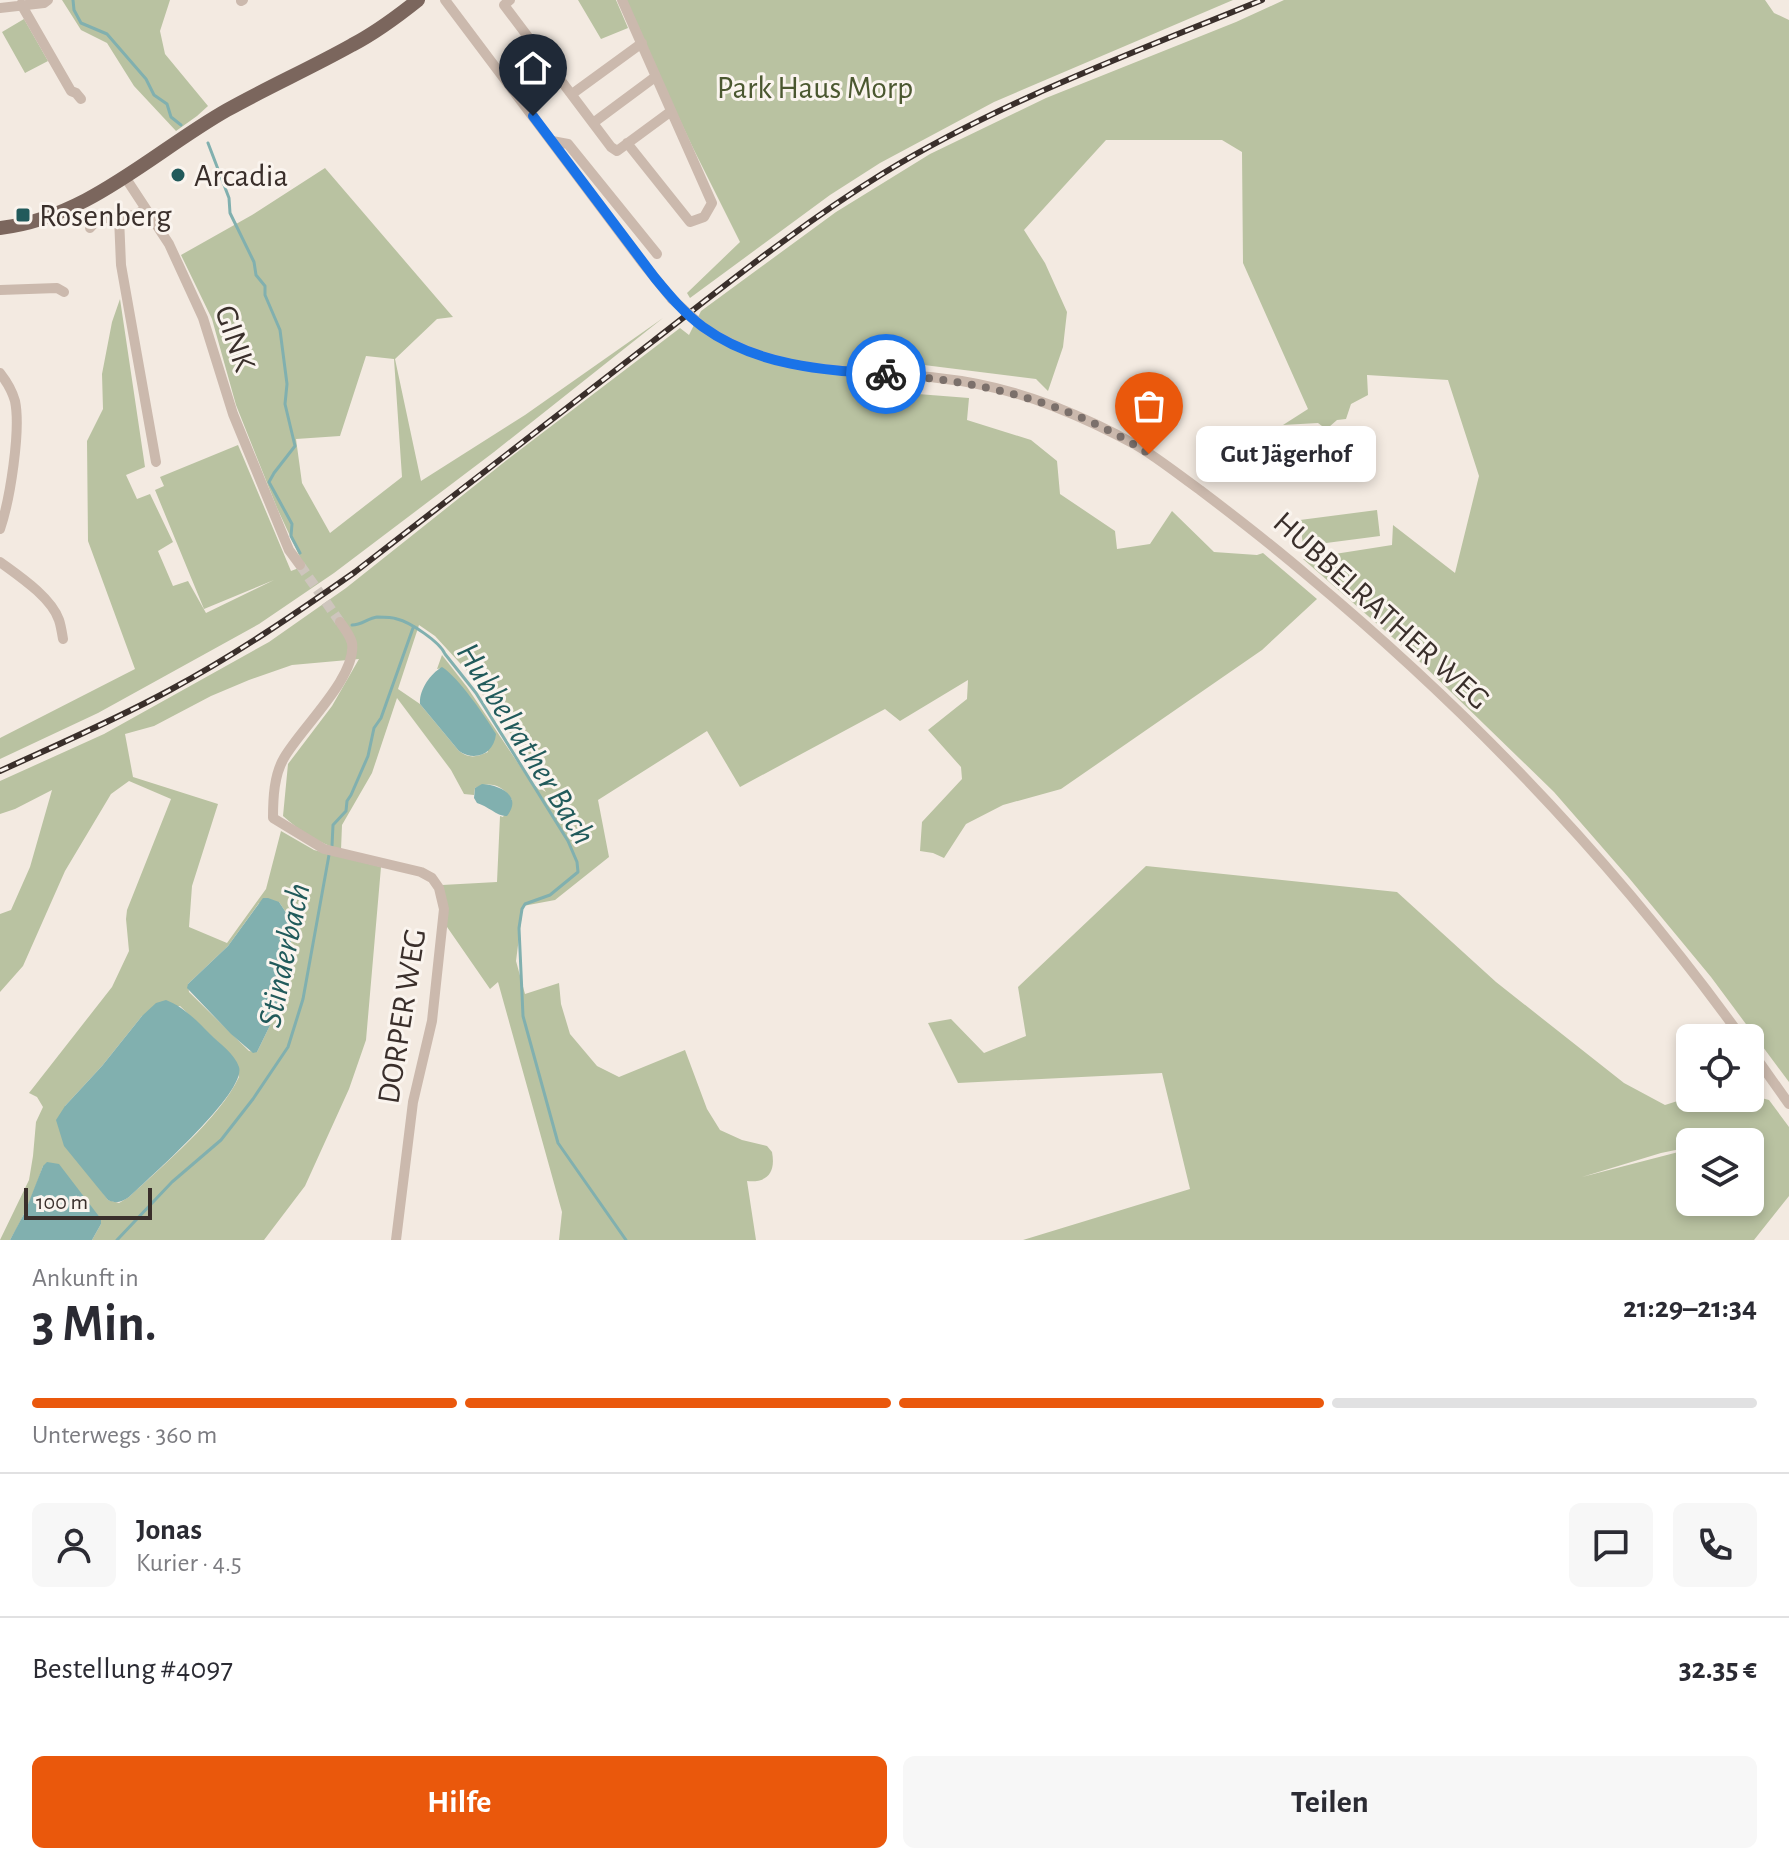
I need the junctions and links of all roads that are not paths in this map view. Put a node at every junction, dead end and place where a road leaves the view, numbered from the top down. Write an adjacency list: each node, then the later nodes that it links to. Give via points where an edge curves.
1 (48, 0): 6 (street)
2 (418, 0): 16 (main road, via 354,45 248,99)
3 (445, 0): 14 (street, HUBBELRATHER WEG)
4 (510, 0): 10 (street, via 504,5)
5 (622, 0): 8 (street)
6 (27, 3): 7 (street); 11 (street, via 71,91)
7 (0, 8)
8 (642, 43): 9 (street); 10 (street)
9 (655, 77): 12 (street); 13 (street)
10 (572, 94): 13 (street)
11 (81, 99)
12 (670, 112): 15 (street); 15 (street, via 712,203 704,217 690,222)
13 (593, 123): 15 (street, via 617,151)
14 (551, 141): 21 (street, HUBBELRATHER WEG, via 568,144); 33 (street, HUBBELRATHER WEG, bridge, via 672,299 704,328 744,350 805,368 938,378 1008,392 1091,422 1163,462 1329,593 1457,709 1594,852)
15 (627, 143)
16 (125, 177): 17 (street, GINK); 19 (main road, via 65,211)
17 (146, 209): 18 (street); 30 (street, GINK, via 169,244 203,318 233,414)
18 (119, 217): 20 (street, via 98,219); 27 (street, via 121,265)
19 (0, 228)
20 (90, 228)
21 (657, 254)
22 (0, 290): 23 (street)
23 (64, 292)
24 (0, 373): 26 (street, via 15,402)
25 (0, 451): 26 (street)
26 (15, 452): 28 (street)
27 (156, 462)
28 (0, 529)
29 (0, 562): 32 (street, via 50,606)
30 (300, 565)
31 (340, 622): 36 (street, DORPER WEG, via 352,640 349,663 283,760 273,818 316,845 421,872 439,888 444,909 432,1021 413,1102)
32 (63, 639)
33 (1731, 1024)
34 (1764, 1069): 35 (street)
35 (1789, 1104)
36 (396, 1240)

